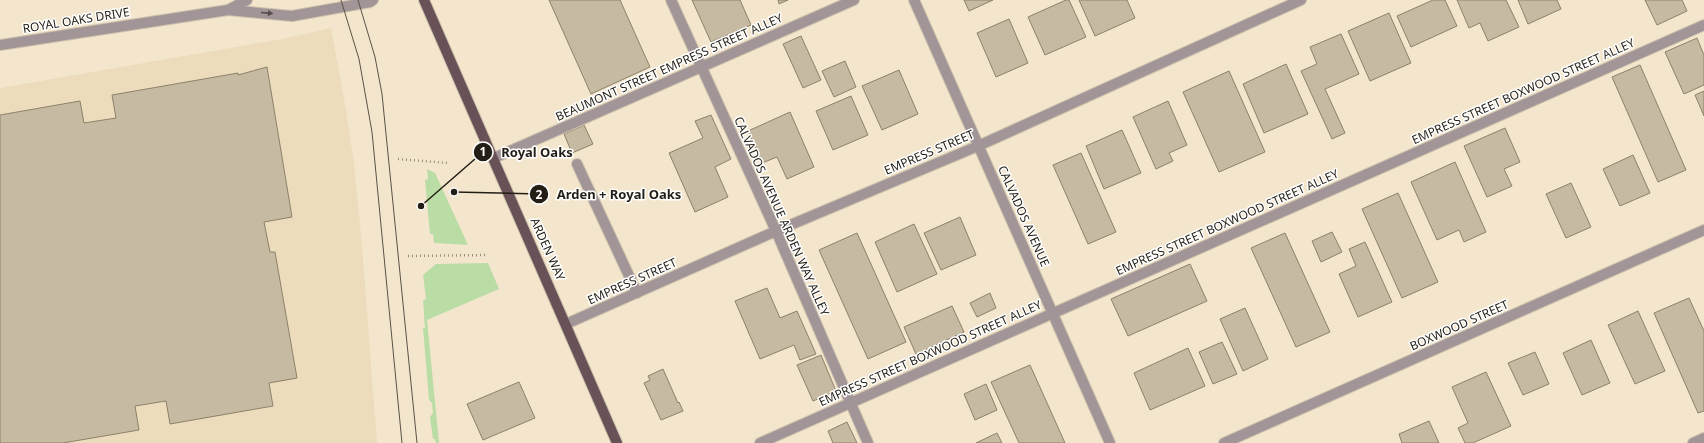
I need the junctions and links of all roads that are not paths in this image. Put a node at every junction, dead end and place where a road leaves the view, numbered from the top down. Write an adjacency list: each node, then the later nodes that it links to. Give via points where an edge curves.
1 (247, 0): 8 (street, ROYAL OAKS DRIVE)
2 (373, 0): 8 (street, ROYAL OAKS DRIVE, one-way to 2, via 292,16)
3 (424, 0): 13 (main road, ARDEN WAY)
4 (671, 0): 11 (street, CALVADOS AVENUE ARDEN WAY ALLEY)
5 (854, 0): 11 (street, BEAUMONT STREET EMPRESS STREET ALLEY)
6 (914, 0): 12 (street, CALVADOS AVENUE)
7 (1301, 0): 12 (street, EMPRESS STREET)
8 (228, 10): 10 (street, ROYAL OAKS DRIVE)
9 (1704, 25): 18 (street, EMPRESS STREET BOXWOOD STREET ALLEY)
10 (0, 46)
11 (701, 68): 13 (street, BEAUMONT STREET EMPRESS STREET ALLEY); 16 (street, CALVADOS AVENUE ARDEN WAY ALLEY)
12 (978, 146): 16 (street, EMPRESS STREET); 18 (street, CALVADOS AVENUE)
13 (494, 158): 19 (main road, ARDEN WAY)
14 (577, 164): 17 (street)
15 (1704, 230): 26 (street, BOXWOOD STREET)
16 (776, 232): 17 (street, EMPRESS STREET); 20 (street, CALVADOS AVENUE ARDEN WAY ALLEY)
17 (637, 293): 19 (street, EMPRESS STREET)
18 (1053, 313): 20 (street, EMPRESS STREET BOXWOOD STREET ALLEY); 25 (street, CALVADOS AVENUE)
19 (566, 324): 22 (main road, ARDEN WAY)
20 (850, 403): 23 (street, EMPRESS STREET BOXWOOD STREET ALLEY); 24 (street, CALVADOS AVENUE ARDEN WAY ALLEY)
21 (1704, 438): 27 (street)
22 (617, 443)
23 (760, 443)
24 (868, 443)
25 (1110, 443)
26 (1224, 443)
27 (1693, 443)

